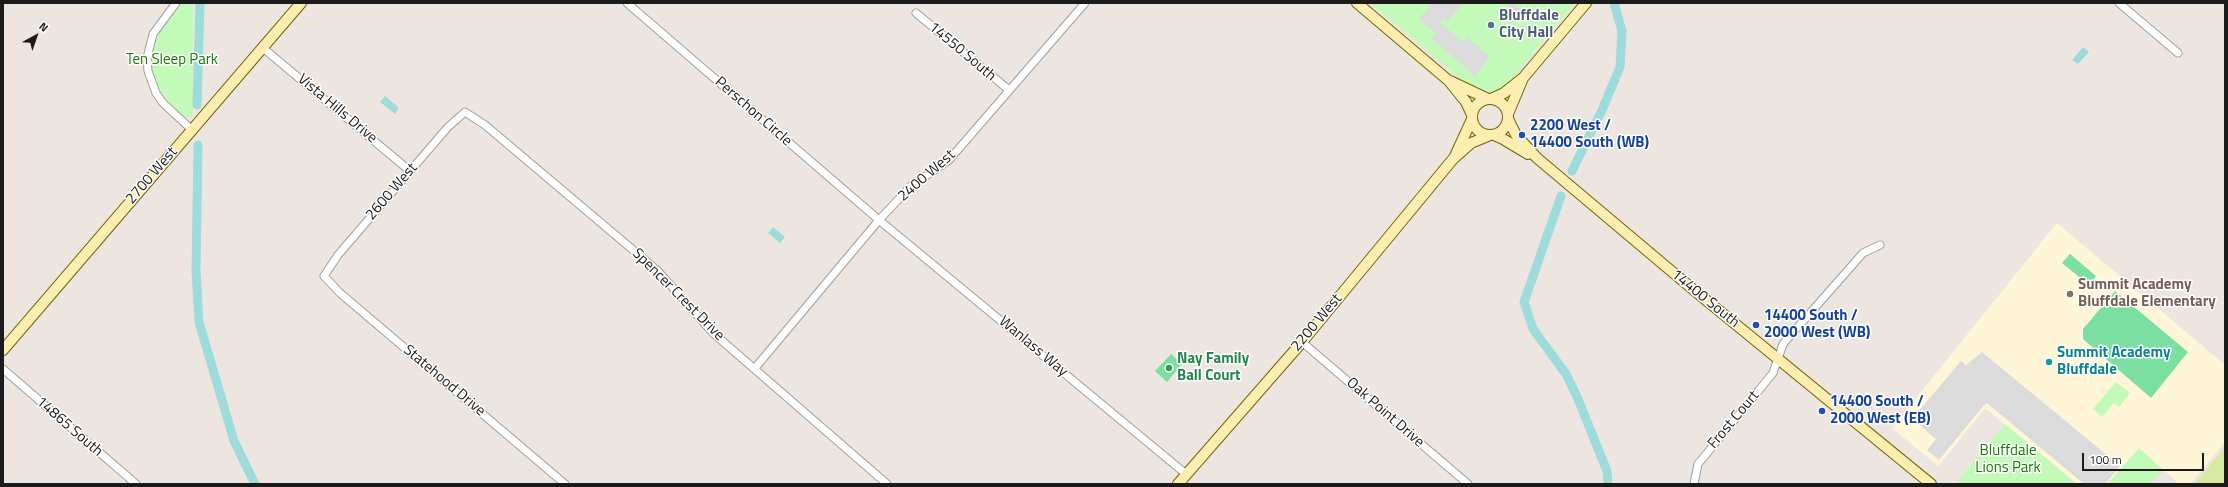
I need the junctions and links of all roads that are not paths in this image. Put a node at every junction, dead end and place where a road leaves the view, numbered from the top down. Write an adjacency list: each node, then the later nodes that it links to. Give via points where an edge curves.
1 (176, 3): 18 (street, via 153,34 147,58 148,71 156,93 163,103)
2 (302, 3): 9 (street, 2700 West)
3 (627, 3): 23 (street, Perschon Circle)
4 (1085, 3): 13 (street, 2400 West)
5 (1357, 3): 12 (street)
6 (1586, 3): 11 (street)
7 (2119, 3): 10 (street)
8 (916, 13): 13 (street, 14550 South)
9 (264, 48): 18 (street, 2700 West); 22 (street, Vista Hills Drive)
10 (2178, 54)
11 (1523, 78): 14 (street, via 1504,93); 16 (street)
12 (1449, 81): 14 (street); 17 (street, via 1466,102)
13 (1009, 90): 23 (street, 2400 West, via 949,160 911,186)
14 (1490, 99): 16 (street, via 1502,103); 17 (street, via 1477,105)
15 (465, 112): 22 (street, 2600 West, via 448,127); 29 (street, Spencer Crest Drive, via 485,124 658,271 713,333)
16 (1508, 116): 19 (street, via 1504,130); 20 (street, 14400 South, via 1516,135)
17 (1472, 117): 19 (street, via 1478,130); 21 (street, 2200 West)
18 (192, 130): 27 (street, 2700 West)
19 (1491, 136): 20 (street, 14400 South); 21 (street, 2200 West, via 1471,143)
20 (1537, 158): 28 (street, 14400 South)
21 (1453, 159): 26 (street, 2200 West)
22 (410, 171): 25 (street, 2600 West, via 338,254)
23 (879, 220): 29 (street, 2400 West); 31 (street, Wanlass Way)
24 (1880, 245): 28 (street, Frost Court, via 1863,252 1783,344)
25 (324, 276): 33 (street, Statehood Drive, via 340,293)
26 (1302, 342): 31 (street, 2200 West); 36 (street, Oak Point Drive)
27 (3, 350)
28 (1779, 358): 37 (street, Frost Court, via 1773,373 1698,464); 38 (street, 14400 South)
29 (756, 368): 34 (street, Spencer Crest Drive)
30 (3, 369): 32 (street, 14865 South)
31 (1186, 474): 35 (street, 2200 West)
32 (136, 484)
33 (565, 484)
34 (886, 484)
35 (1178, 484)
36 (1468, 484)
37 (1694, 484)
38 (1931, 484)

